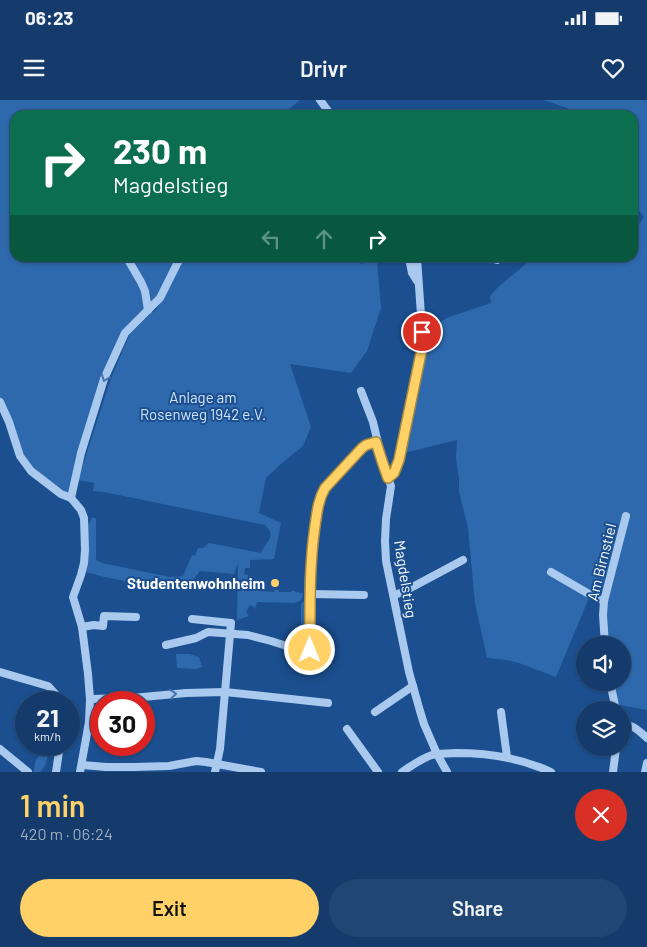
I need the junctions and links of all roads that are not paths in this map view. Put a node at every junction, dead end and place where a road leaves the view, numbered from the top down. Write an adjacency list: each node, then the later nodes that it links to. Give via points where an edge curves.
1 (320, 100): 2 (street)
2 (328, 110)
3 (129, 262): 8 (street, via 145,291)
4 (178, 262): 8 (street, via 160,298)
5 (410, 262): 7 (street)
6 (417, 262): 7 (street)
7 (418, 283): 12 (street, via 423,343 399,460 394,473)
8 (148, 310): 13 (street, one-way to 13, via 124,333 104,379)
9 (360, 391): 11 (street, Magdelstieg)
10 (0, 402): 13 (street, via 20,456 30,471)
11 (376, 442): 12 (street, Magdelstieg); 17 (street, via 362,448 321,495 312,548)
12 (388, 478): 19 (street, Magdelstieg, via 391,486 386,519 386,561)
13 (70, 498): 23 (street, via 84,518 83,569 73,597)
14 (626, 516): 20 (street, Am Birnstiel)
15 (463, 560): 19 (street)
16 (551, 572): 20 (street)
17 (310, 594): 18 (street); 29 (street)
18 (364, 595)
19 (394, 595): 32 (street, Magdelstieg)
20 (604, 601): 25 (street, Am Birnstiel)
21 (136, 617): 23 (street, via 104,616 103,626)
22 (192, 619): 24 (street, via 231,624)
23 (82, 627): 27 (street)
24 (230, 633): 26 (street, via 208,632); 29 (street); 34 (street)
25 (604, 636)
26 (166, 645)
27 (85, 646): 28 (street); 36 (street)
28 (94, 646)
29 (310, 650): 30 (street)
30 (318, 658)
31 (0, 672): 33 (street, via 48,686)
32 (413, 686): 38 (street); 44 (street, Magdelstieg)
33 (53, 691)
34 (225, 692): 35 (street, one-way to 34); 37 (street); 48 (street)
35 (155, 696)
36 (90, 699): 50 (street)
37 (328, 703)
38 (375, 712)
39 (501, 712): 47 (street)
40 (631, 726): 42 (street)
41 (347, 729): 55 (street)
42 (647, 738)
43 (0, 749): 51 (street)
44 (437, 754): 47 (street); 56 (street); 57 (street, Magdelstieg)
45 (58, 756): 52 (street)
46 (615, 756): 59 (street)
47 (506, 757): 58 (street)
48 (217, 763): 50 (street, via 196,761 169,766); 53 (street); 54 (street)
49 (647, 763): 60 (street)
50 (81, 768)
51 (28, 772)
52 (56, 772)
53 (215, 772)
54 (261, 772)
55 (378, 772)
56 (402, 772)
57 (447, 772)
58 (551, 772)
59 (612, 772)
60 (645, 772)

